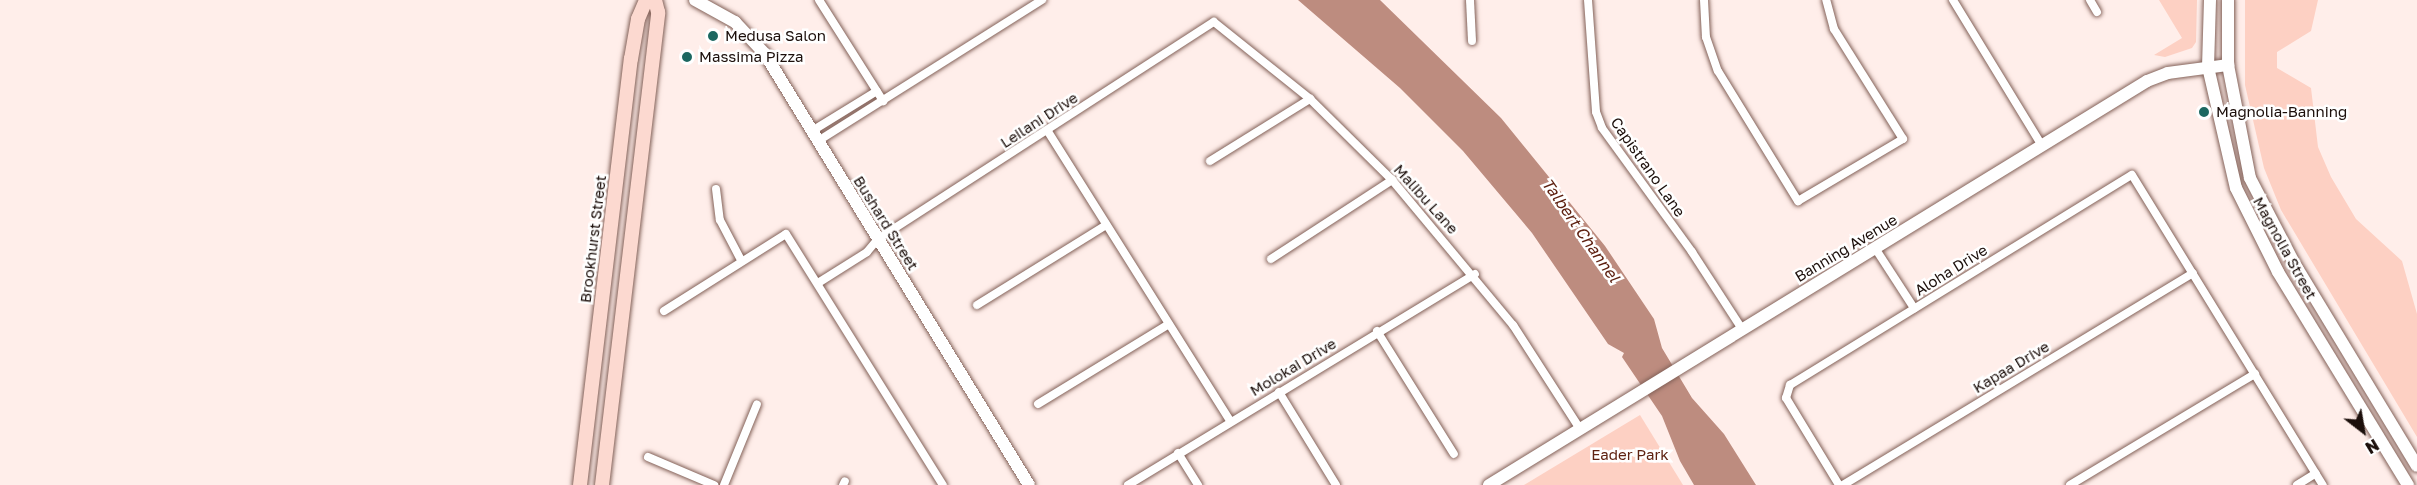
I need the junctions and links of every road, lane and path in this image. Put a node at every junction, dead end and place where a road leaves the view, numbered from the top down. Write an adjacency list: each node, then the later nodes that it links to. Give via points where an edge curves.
1 (646, 0): 54 (main road, Brookhurst Street, via 638,19 631,59)
2 (655, 0): 55 (main road, via 657,22)
3 (695, 0): 23 (street, Bushard Street, via 716,9 751,36)
4 (819, 0): 19 (street)
5 (1042, 0): 21 (street)
6 (1470, 0): 16 (street)
7 (1588, 0): 40 (street, Capistrano Lane, via 1596,112 1602,128)
8 (1704, 0): 9 (street, via 1706,37 1718,71 1798,201 1903,139 1834,29)
9 (1826, 0)
10 (1953, 0): 24 (street)
11 (2090, 0): 14 (street)
12 (2210, 0): 18 (street, Magnolia Street)
13 (2228, 0): 17 (street, Magnolia Street)
14 (2097, 12)
15 (1214, 22): 20 (street, Malibu Lane); 22 (street, Leilani Drive)
16 (1472, 41)
17 (2228, 65): 18 (street, Banning Avenue); 51 (street, Magnolia Street, via 2250,178 2267,217)
18 (2208, 67): 24 (street, Banning Avenue, via 2168,73 2147,81); 68 (street, Magnolia Street, via 2228,159 2251,225)
19 (877, 91): 21 (street); 23 (street)
20 (1310, 99): 25 (street); 26 (street, Malibu Lane)
21 (883, 101): 23 (street)
22 (1047, 130): 28 (street); 29 (street, Leilani Drive)
23 (815, 136): 29 (street, Bushard Street)
24 (2042, 146): 30 (street, Banning Avenue)
25 (1210, 160)
26 (1392, 180): 31 (street); 34 (street, Malibu Lane)
27 (716, 189): 32 (street, via 720,220)
28 (1106, 225): 36 (street); 39 (street)
29 (878, 239): 35 (street, Leilani Drive, via 867,252); 59 (street, Bushard Street)
30 (1875, 248): 37 (street); 40 (street, Banning Avenue)
31 (1271, 259)
32 (741, 260): 35 (street, via 786,234); 38 (street)
33 (2193, 273): 37 (street, Aloha Drive, via 2132,174); 42 (street); 64 (street, Kapaa Drive)
34 (1475, 274): 41 (street, Molokai Drive); 47 (street, Malibu Lane)
35 (818, 283): 58 (street)
36 (977, 305)
37 (1914, 308): 64 (street, Aloha Drive, via 1790,385 1786,392)
38 (664, 311)
39 (1169, 324): 45 (street); 46 (street)
40 (1742, 329): 47 (street, Banning Avenue)
41 (1377, 331): 43 (street, Molokai Drive); 49 (street)
42 (2255, 374): 52 (street); 65 (street)
43 (1279, 392): 46 (street, Molokai Drive); 62 (street)
44 (757, 404): 57 (street)
45 (1038, 404)
46 (1230, 421): 48 (street, Molokai Drive)
47 (1580, 429): 63 (street, Banning Avenue)
48 (1178, 453): 60 (street, Molokai Drive); 61 (street)
49 (1454, 454)
50 (648, 457): 53 (street)
51 (2417, 466)
52 (2316, 473): 66 (street); 67 (street)
53 (700, 482): 56 (street)
54 (582, 485)
55 (602, 485)
56 (714, 485)
57 (724, 485)
58 (943, 485)
59 (1029, 485)
60 (1128, 485)
61 (1198, 485)
62 (1336, 485)
63 (1489, 485)
64 (1841, 485)
65 (2070, 485)
66 (2297, 485)
67 (2323, 485)
68 (2408, 485)

